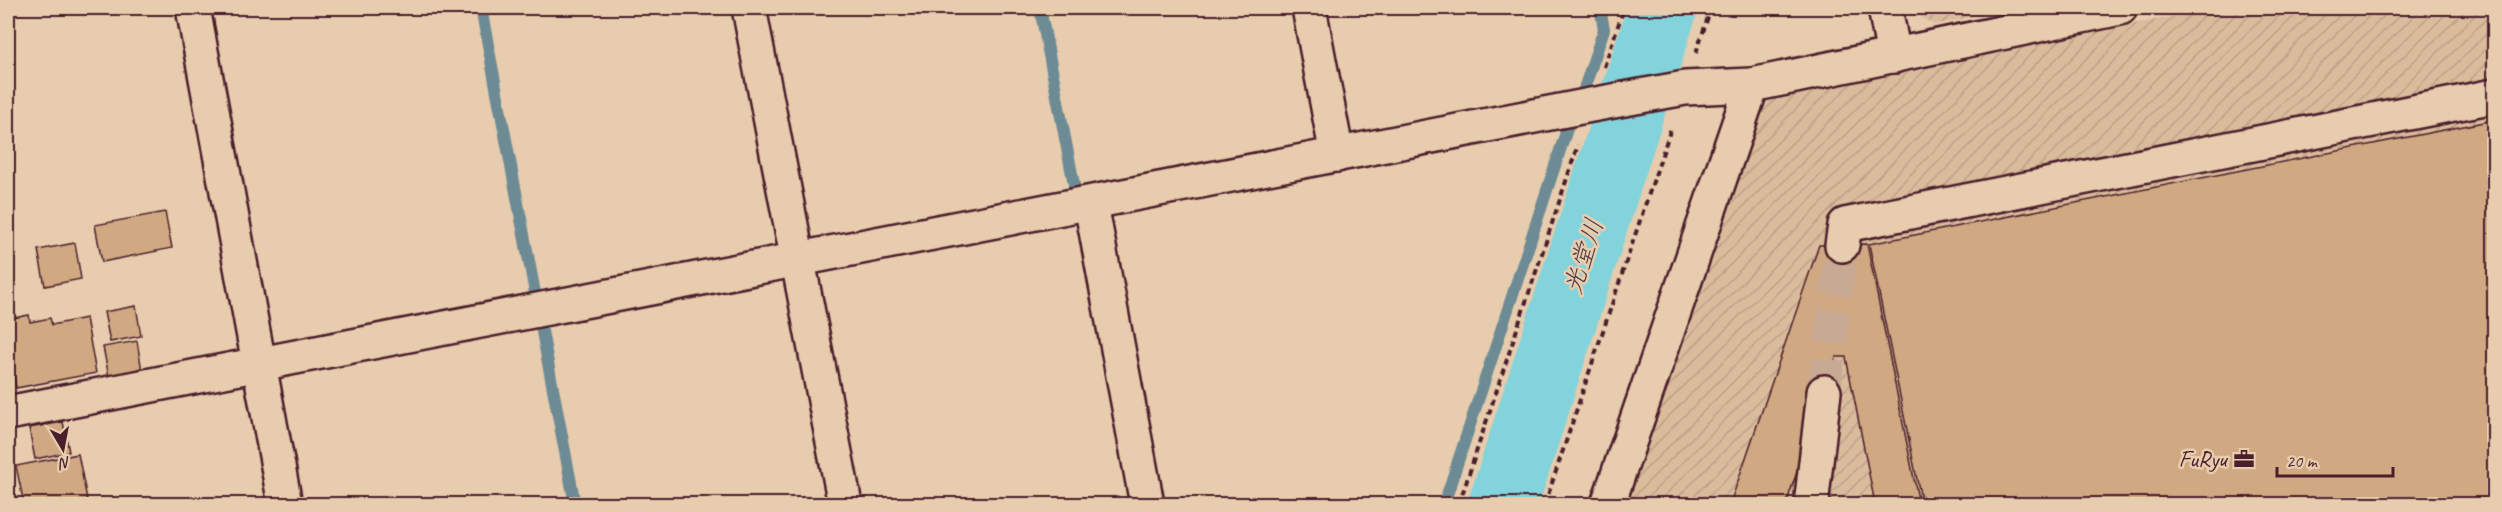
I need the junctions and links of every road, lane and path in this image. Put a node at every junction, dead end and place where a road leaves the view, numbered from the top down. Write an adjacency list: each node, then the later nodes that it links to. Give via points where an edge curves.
1 (193, 8): 17 (street)
2 (750, 8): 16 (street)
3 (1309, 8): 13 (street)
4 (1624, 8): 12 (path)
5 (1710, 8): 10 (path)
6 (1885, 8): 8 (street)
7 (2120, 8): 8 (street)
8 (1894, 56): 9 (street)
9 (1752, 85): 10 (street); 25 (street)
10 (1685, 88): 12 (street); 24 (path)
11 (2494, 96): 15 (street, via 1845,225)
12 (1591, 105): 13 (street); 23 (path)
13 (1337, 155): 14 (street)
14 (1091, 204): 16 (street); 22 (street)
15 (1842, 245)
16 (799, 261): 17 (street); 21 (street)
17 (258, 366): 19 (street); 20 (street)
18 (1824, 392): 26 (street)
19 (8, 413)
20 (285, 504)
21 (845, 504)
22 (1147, 504)
23 (1459, 504)
24 (1545, 504)
25 (1608, 504)
26 (1813, 504)

